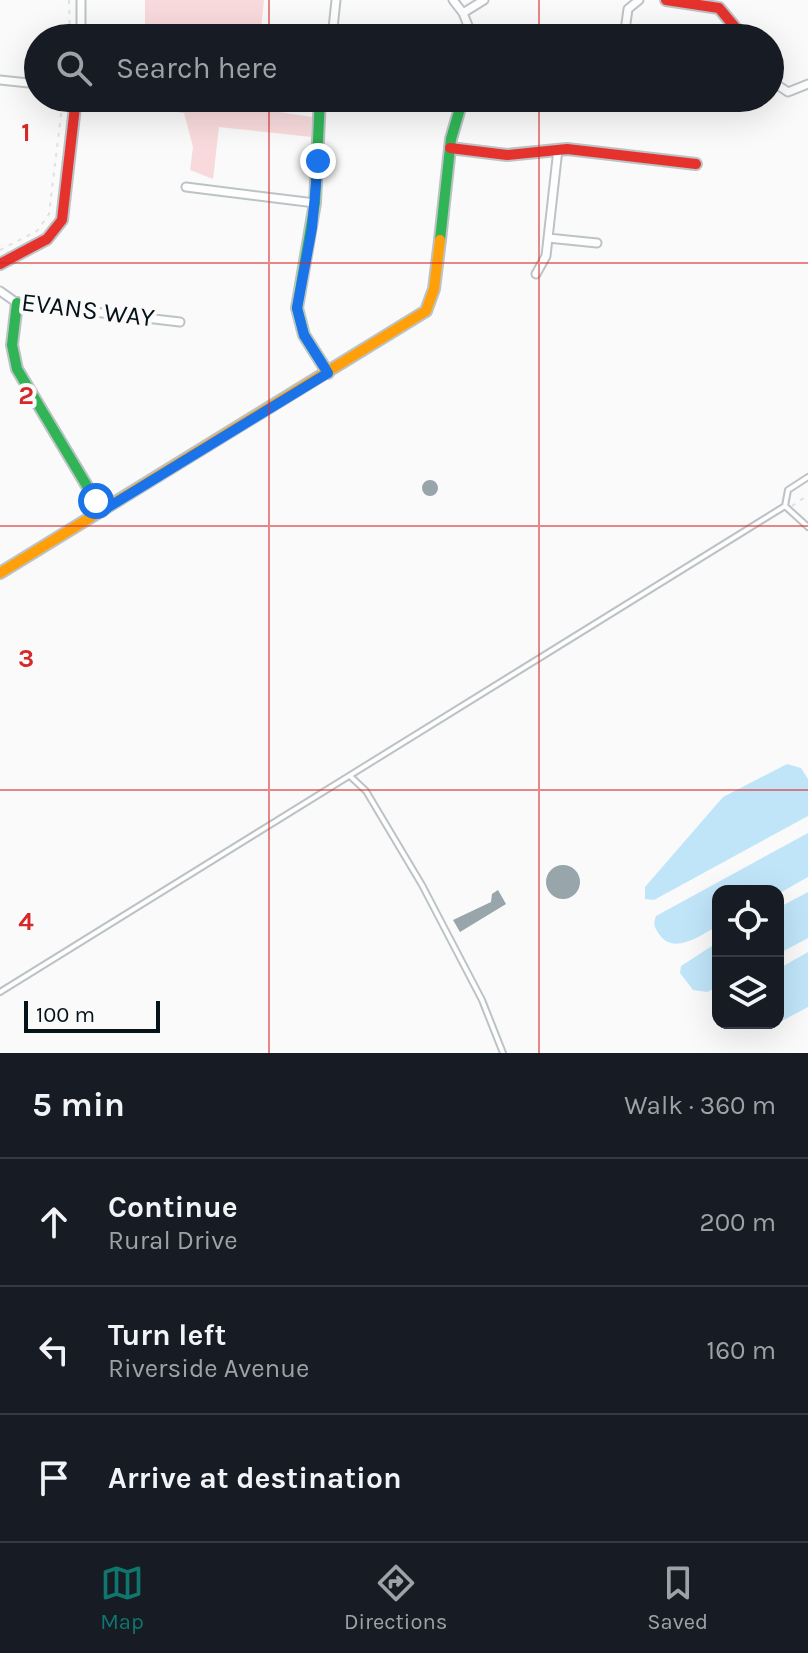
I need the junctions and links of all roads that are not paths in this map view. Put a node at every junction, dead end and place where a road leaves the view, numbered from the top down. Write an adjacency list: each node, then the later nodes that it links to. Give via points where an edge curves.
1 (81, 0): 8 (street)
2 (336, 0): 9 (street)
3 (453, 0): 7 (street)
4 (484, 0): 7 (street)
5 (639, 0): 11 (street, via 628,9)
6 (666, 0): 12 (street, via 719,8)
7 (463, 13): 10 (street)
8 (81, 24)
9 (333, 24)
10 (467, 24)
11 (626, 24)
12 (735, 24)
13 (0, 80): 14 (street)
14 (24, 83)
15 (808, 84): 16 (street)
16 (784, 89)
17 (74, 112): 27 (street, via 62,220 47,239)
18 (319, 112): 24 (street)
19 (459, 112): 20 (street)
20 (450, 148): 21 (street, via 507,155); 32 (street, via 434,289 426,311)
21 (558, 149): 22 (street); 25 (street)
22 (696, 164)
23 (186, 187): 24 (street)
24 (315, 203): 32 (street, via 297,308 304,335)
25 (548, 238): 26 (street); 28 (street)
26 (597, 243)
27 (0, 264)
28 (536, 274)
29 (0, 291): 30 (street, EVANS WAY)
30 (17, 303): 31 (street, EVANS WAY); 35 (street, via 12,345 17,369)
31 (180, 322)
32 (328, 373): 35 (street)
33 (808, 477): 34 (lane, via 788,490)
34 (786, 507): 36 (lane); 38 (lane)
35 (102, 511): 37 (street)
36 (808, 527)
37 (0, 573)
38 (350, 776): 39 (lane); 40 (lane, via 366,791 422,885 482,1000)
39 (0, 992)
40 (503, 1053)

